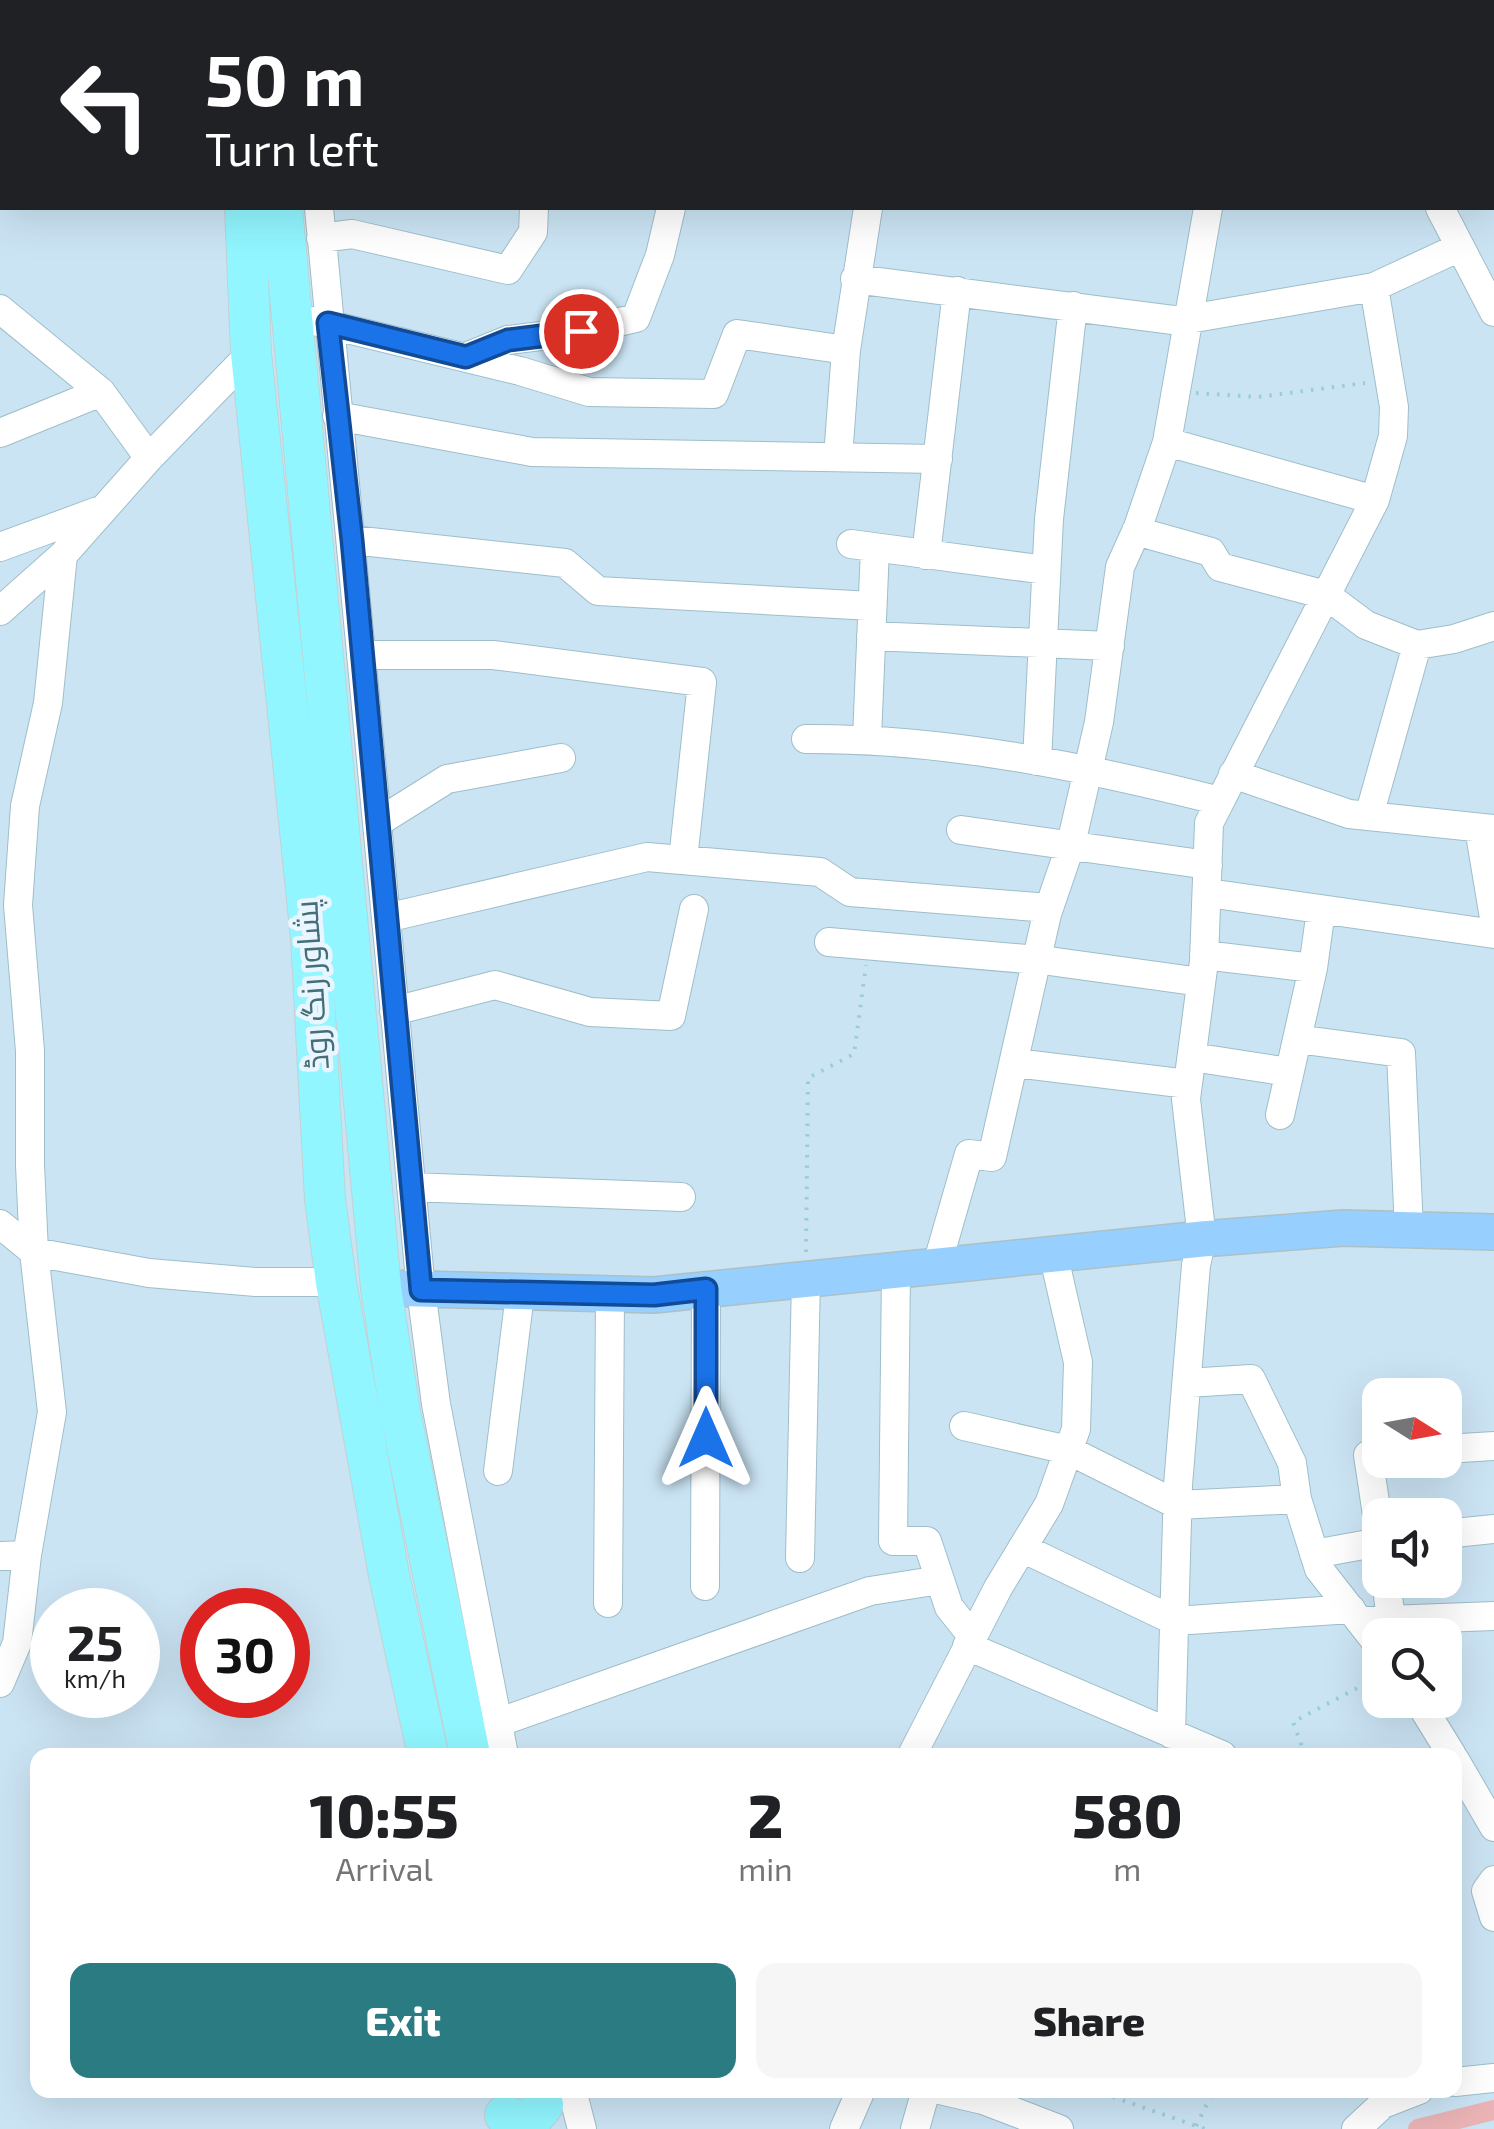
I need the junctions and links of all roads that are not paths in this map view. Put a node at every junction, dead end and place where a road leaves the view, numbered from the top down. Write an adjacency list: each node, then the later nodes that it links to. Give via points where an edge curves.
1 (245, 210): 18 (highway, پشاور رنگ روڈ)
2 (534, 210): 7 (street, via 533,232 508,270)
3 (671, 210): 19 (street, via 636,318 508,340)
4 (868, 210): 9 (street)
5 (1206, 210): 14 (street)
6 (1441, 210): 8 (street)
7 (299, 222): 15 (highway, پشاور رنگ روڈ)
8 (1460, 247): 10 (street); 13 (street)
9 (855, 279): 11 (street); 17 (street)
10 (1374, 287): 14 (street); 27 (street, via 1394,407)
11 (957, 292): 12 (street); 26 (street)
12 (1073, 306): 14 (street); 34 (street)
13 (1494, 312)
14 (1189, 319): 23 (street)
15 (310, 320): 19 (street); 21 (street); 87 (highway, پشاور رنگ روڈ)
16 (5, 321): 20 (street)
17 (846, 350): 19 (street, via 737,334 714,394 589,392); 24 (street)
18 (251, 352): 25 (street); 86 (highway, پشاور رنگ روڈ, via 311,938 324,1199)
19 (466, 357)
20 (101, 392): 22 (street); 25 (street)
21 (337, 416): 24 (street, via 532,452); 30 (street)
22 (0, 434)
23 (1167, 442): 27 (street); 29 (street)
24 (838, 457): 26 (street)
25 (148, 458): 28 (street)
26 (938, 459): 33 (street)
27 (1375, 500): 35 (street)
28 (104, 509): 31 (street); 32 (street)
29 (1136, 530): 35 (street, via 1211,552 1220,568); 42 (street, via 1120,567)
30 (352, 540): 36 (street, via 564,563 598,591); 43 (street)
31 (0, 547)
32 (62, 555): 37 (street); 81 (street, via 48,703 25,806 18,905 30,1051)
33 (926, 555): 34 (street); 36 (street, via 863,546)
34 (1046, 570): 40 (street)
35 (1326, 595): 41 (street, via 1366,625); 49 (street)
36 (872, 606): 39 (street)
37 (0, 611)
38 (1494, 626): 41 (street)
39 (871, 636): 40 (street); 44 (street)
40 (1041, 645): 42 (street); 47 (street)
41 (1417, 645): 51 (street)
42 (1110, 646): 48 (street)
43 (360, 655): 52 (street); 56 (street, via 493,655 702,682)
44 (867, 738): 45 (street); 47 (street)
45 (806, 739)
46 (561, 758): 52 (street, via 447,779)
47 (1037, 761): 48 (street)
48 (1088, 768): 50 (street); 55 (street)
49 (1233, 774): 50 (street); 51 (street)
50 (1220, 801): 57 (street, via 1209,822)
51 (1369, 816): 53 (street)
52 (377, 823): 62 (street)
53 (1487, 828): 63 (street)
54 (961, 830): 55 (street)
55 (1070, 844): 57 (street); 60 (street)
56 (683, 860): 60 (street, via 820,872 850,892); 62 (street, via 647,857)
57 (1208, 865): 58 (street)
58 (1208, 894): 61 (street); 67 (street)
59 (694, 908): 69 (street, via 671,1016 590,1012 495,986)
60 (1050, 908): 66 (street)
61 (1322, 910): 64 (street); 68 (street)
62 (386, 918): 69 (street)
63 (1494, 918)
64 (1494, 934)
65 (829, 942): 66 (street)
66 (1038, 960): 67 (street); 71 (street)
67 (1202, 968): 68 (street); 72 (street)
68 (1313, 968): 70 (street)
69 (394, 1011): 75 (street)
70 (1297, 1040): 73 (street); 78 (street, via 1400,1054)
71 (1015, 1064): 72 (street); 83 (street, via 992,1157 970,1154)
72 (1190, 1070): 73 (street); 80 (street, via 1186,1098)
73 (1290, 1072): 74 (street)
74 (1280, 1114)
75 (411, 1187): 76 (street); 89 (street)
76 (681, 1197)
77 (0, 1224): 81 (street)
78 (1409, 1230): 79 (main road); 80 (main road)
79 (1494, 1232)
80 (1202, 1239): 82 (main road); 92 (street)
81 (34, 1252): 86 (street, via 149,1272); 105 (street, via 52,1412)
82 (1053, 1254): 83 (main road); 96 (street, via 1078,1362 1076,1429)
83 (938, 1265): 84 (main road)
84 (896, 1270): 85 (main road); 107 (street, via 893,1542 927,1540)
85 (806, 1279): 88 (main road); 106 (street)
86 (336, 1282): 121 (highway, پشاور رنگ روڈ)
87 (380, 1288): 89 (main road); 122 (highway, پشاور رنگ روڈ)
88 (706, 1289): 91 (main road); 108 (street)
89 (421, 1290): 90 (main road); 119 (street)
90 (520, 1294): 91 (main road); 97 (street)
91 (610, 1294): 109 (street)
92 (1187, 1383): 98 (street, via 1251,1379 1292,1463); 99 (street)
93 (964, 1426): 96 (street)
94 (1494, 1446): 95 (street)
95 (1462, 1449)
96 (1068, 1450): 99 (street); 103 (street, via 1049,1504)
97 (498, 1471)
98 (1297, 1499): 99 (street); 104 (street)
99 (1178, 1505): 114 (street)
100 (1494, 1530): 101 (street)
101 (1462, 1533)
102 (1362, 1543): 104 (street)
103 (1022, 1548): 114 (street); 116 (street)
104 (1314, 1554): 110 (street)
105 (13, 1556): 117 (street, via 17,1643)
106 (800, 1558)
107 (940, 1580): 116 (street); 119 (street, via 870,1591)
108 (705, 1586)
109 (608, 1602)
110 (1356, 1615): 112 (street); 114 (street); 115 (street)
111 (1494, 1616): 113 (street)
112 (1377, 1618)
113 (1442, 1618)
114 (1175, 1622): 120 (street)
115 (1362, 1623)
116 (970, 1642): 120 (street); 124 (street)
117 (0, 1683)
118 (1429, 1718): 126 (street)
119 (497, 1723): 123 (street)
120 (1171, 1734): 125 (street)
121 (427, 1748)
122 (469, 1748)
123 (502, 1748)
124 (916, 1748)
125 (1205, 1748)
126 (1447, 1748)
127 (1462, 1773): 128 (street)
128 (1494, 1826)
129 (1494, 1880): 130 (street, via 1486,1892)
130 (1494, 1916)
131 (1494, 2078): 132 (street)
132 (1462, 2081)
133 (857, 2098): 139 (street)
134 (924, 2098): 140 (street)
135 (974, 2098): 141 (street)
136 (1398, 2098): 142 (street)
137 (530, 2107): 138 (street)
138 (582, 2129)
139 (844, 2129)
140 (914, 2129)
141 (1059, 2129)
142 (1356, 2129)

